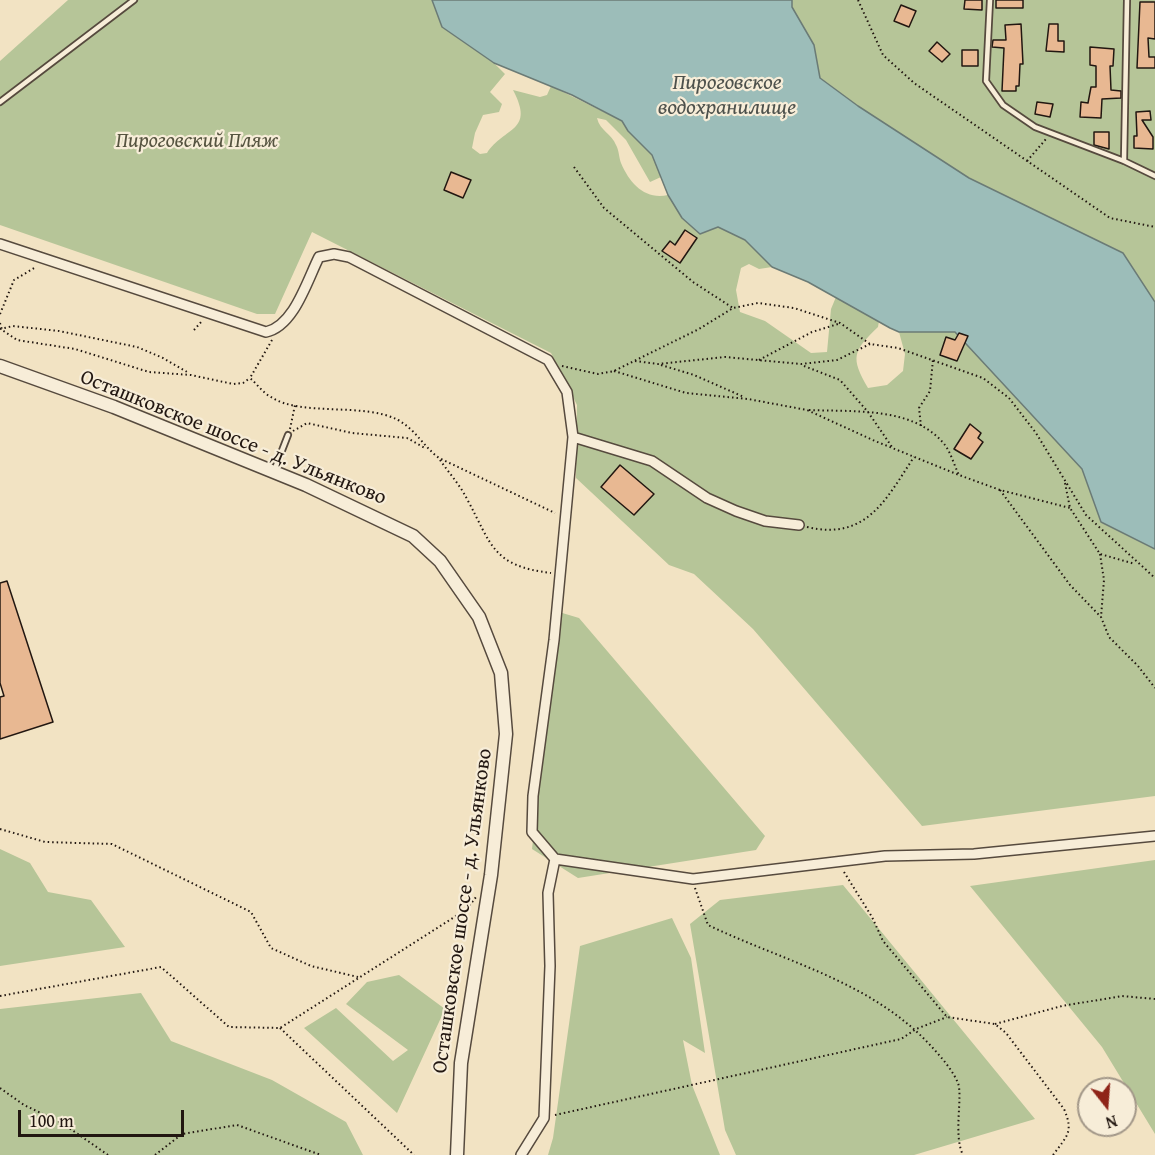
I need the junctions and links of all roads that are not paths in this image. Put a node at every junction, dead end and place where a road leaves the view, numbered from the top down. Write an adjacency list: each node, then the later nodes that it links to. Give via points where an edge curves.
1 (134, 0): 4 (lane)
2 (990, 0): 5 (lane, via 987,81 1003,105 1035,127)
3 (1127, 0): 5 (lane)
4 (0, 102)
5 (1124, 161): 6 (lane)
6 (1155, 176)
7 (0, 244): 10 (street, via 266,332 278,330 287,319 319,257 349,257 548,360 567,392)
8 (0, 366): 11 (street, Осташковское шоссе - д. Ульянково)
9 (288, 435): 11 (lane)
10 (573, 437): 12 (street, via 652,461 707,498 735,511 765,521); 14 (street, via 532,832)
11 (274, 472): 15 (street, Осташковское шоссе - д. Ульянково, via 342,500 413,536 440,561 463,591 479,617 501,673 506,734 501,794 460,1063)
12 (799, 525)
13 (1155, 836): 14 (street, via 974,854 885,856 693,879)
14 (555, 859): 16 (street, via 549,893 544,1118)
15 (457, 1155)
16 (521, 1155)

